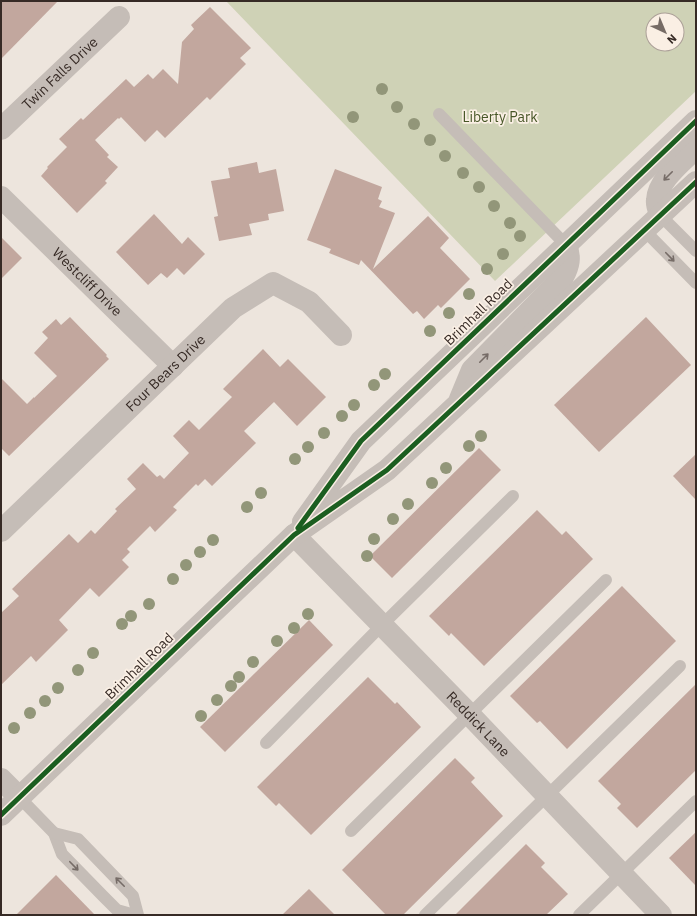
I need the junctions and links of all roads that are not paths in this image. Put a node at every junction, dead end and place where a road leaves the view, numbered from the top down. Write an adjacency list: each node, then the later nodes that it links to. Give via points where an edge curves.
1 (119, 17): 4 (street, Twin Falls Drive)
2 (439, 114): 10 (lane)
3 (696, 121): 10 (street, Brimhall Road)
4 (1, 129)
5 (696, 148): 8 (street, one-way to 8, via 658,190 657,206)
6 (696, 182): 8 (street, Brimhall Road)
7 (1, 197): 14 (street, Westcliff Drive)
8 (661, 216): 9 (street, Brimhall Road); 11 (lane)
9 (645, 231): 12 (lane, one-way to 12); 15 (street, Brimhall Road)
10 (566, 245): 15 (street, one-way to 10, via 472,370 563,277 568,268 569,258); 18 (street, Brimhall Road, via 361,441)
11 (696, 251)
12 (696, 283)
13 (341, 335): 14 (street, Four Bears Drive, via 309,302 273,283 233,308)
14 (173, 366): 17 (street, Four Bears Drive)
15 (458, 404): 18 (street, Brimhall Road, via 387,470)
16 (512, 496): 20 (lane)
17 (1, 530)
18 (294, 535): 20 (street, Reddick Lane); 26 (street, Brimhall Road)
19 (606, 580): 22 (lane)
20 (382, 625): 22 (street, Reddick Lane); 23 (lane)
21 (680, 666): 25 (lane)
22 (469, 714): 25 (street, Reddick Lane); 29 (lane)
23 (266, 743)
24 (1, 778): 26 (street)
25 (548, 797): 32 (street, Reddick Lane); 35 (lane)
26 (19, 798): 28 (street, Brimhall Road); 30 (lane)
27 (696, 801): 32 (lane)
28 (1, 815)
29 (351, 831)
30 (54, 834): 31 (lane, via 78,839); 33 (lane, one-way to 33, via 62,854)
31 (108, 870): 33 (lane); 34 (lane, one-way to 31, via 133,896)
32 (622, 874): 36 (lane); 37 (street, Reddick Lane)
33 (93, 885): 34 (lane, via 117,910)
34 (137, 915)
35 (425, 915)
36 (579, 915)
37 (661, 915)

